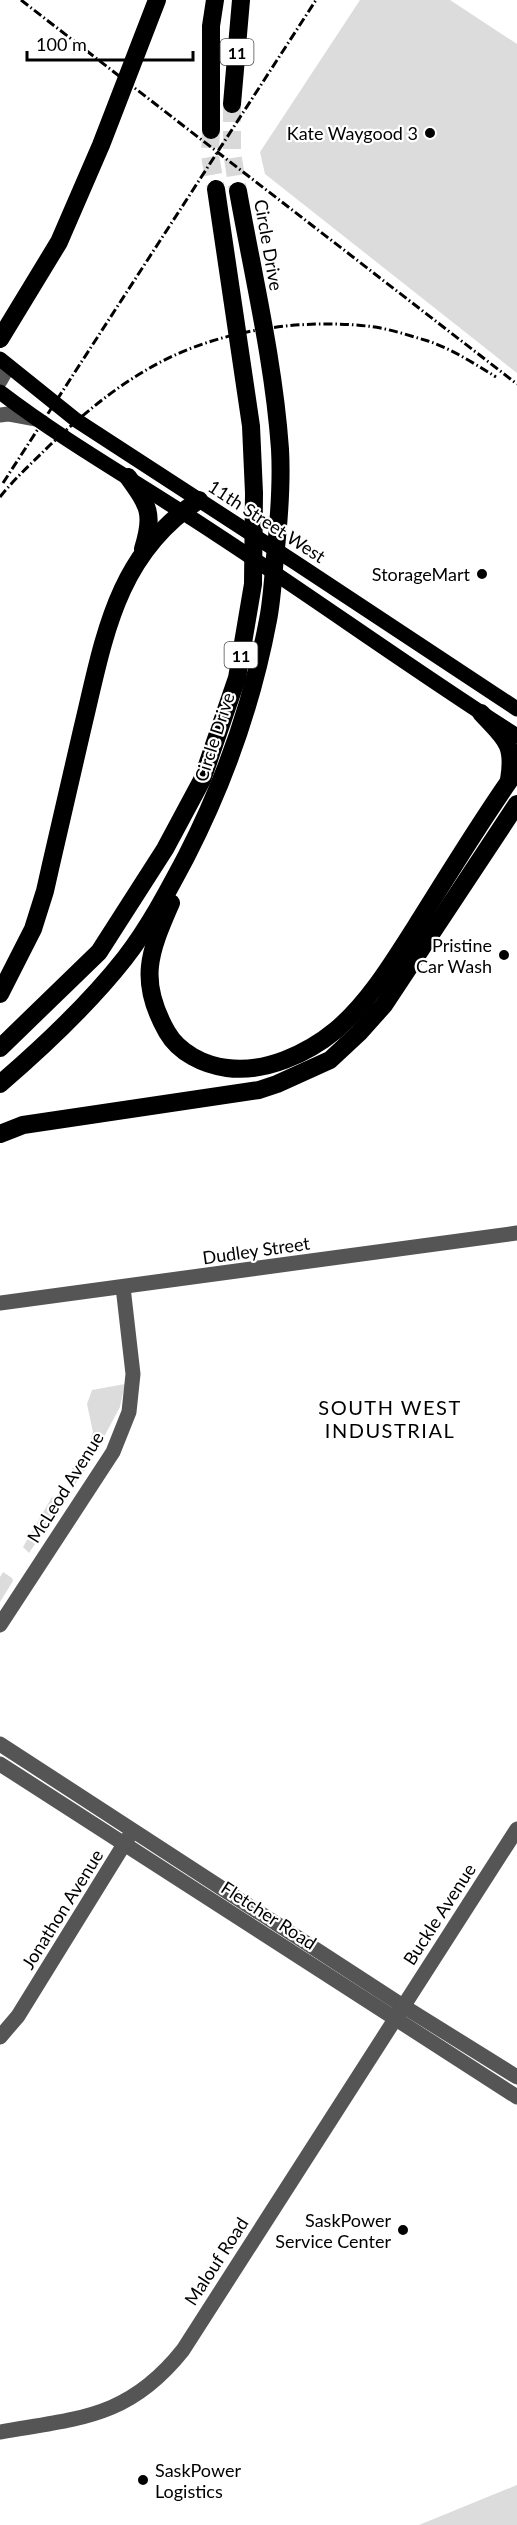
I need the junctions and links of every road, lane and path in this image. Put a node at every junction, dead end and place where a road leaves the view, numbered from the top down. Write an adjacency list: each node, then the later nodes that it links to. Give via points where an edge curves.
1 (157, 0): 8 (highway, via 101,145 58,242)
2 (215, 0): 5 (highway, 11, via 211,27)
3 (241, 0): 4 (highway, 11)
4 (232, 104)
5 (211, 130)
6 (216, 189): 27 (highway, Circle Drive / 11, via 251,426 253,584 237,678 202,780 165,849 99,952)
7 (238, 191): 25 (highway, Circle Drive / 11, via 275,407 281,502 269,618 257,669 230,762)
8 (21, 303): 9 (highway); 10 (highway)
9 (0, 304)
10 (0, 339)
11 (4, 363): 12 (street); 17 (main road, 11th Street West, via 76,420)
12 (0, 381)
13 (0, 392): 15 (main road)
14 (0, 415): 15 (street)
15 (35, 419): 16 (main road)
16 (128, 477): 18 (main road); 19 (highway, via 147,503 150,527)
17 (199, 500): 18 (highway); 20 (main road, 11th Street West)
18 (182, 511): 19 (highway); 21 (main road)
19 (142, 554): 26 (highway, via 115,602 108,623 33,929)
20 (517, 709)
21 (481, 713): 22 (main road); 23 (highway, via 509,747)
22 (517, 736)
23 (513, 775): 25 (highway, via 397,957 353,1013 318,1043 261,1067 213,1066 180,1048 168,1034 151,994 151,954)
24 (517, 804): 29 (highway, via 384,1005 330,1060 259,1090 23,1125)
25 (200, 829): 28 (highway, Circle Drive / 11, via 166,895 127,956 86,1004)
26 (0, 994)
27 (0, 1048)
28 (0, 1084)
29 (0, 1134)
30 (517, 1233): 31 (street, Dudley Street)
31 (123, 1287): 32 (street, Dudley Street); 33 (street, McLeod Avenue, via 133,1374 129,1412 113,1452)
32 (0, 1303)
33 (0, 1625)
34 (0, 1744): 36 (street, Fletcher Road)
35 (0, 1764): 38 (street, Fletcher Road)
36 (133, 1828): 38 (street, Jonathon Avenue); 39 (street, Fletcher Road)
37 (517, 1829): 39 (street, Buckle Avenue)
38 (124, 1845): 40 (street, Fletcher Road); 41 (street, Jonathon Avenue, via 18,2016)
39 (403, 2006): 40 (street, Buckle Avenue); 42 (street, Fletcher Road)
40 (394, 2019): 43 (street, Fletcher Road); 44 (street, Malouf Road, via 183,2350 165,2372 141,2393 98,2413)
41 (0, 2037)
42 (517, 2077)
43 (517, 2097)
44 (0, 2432)

